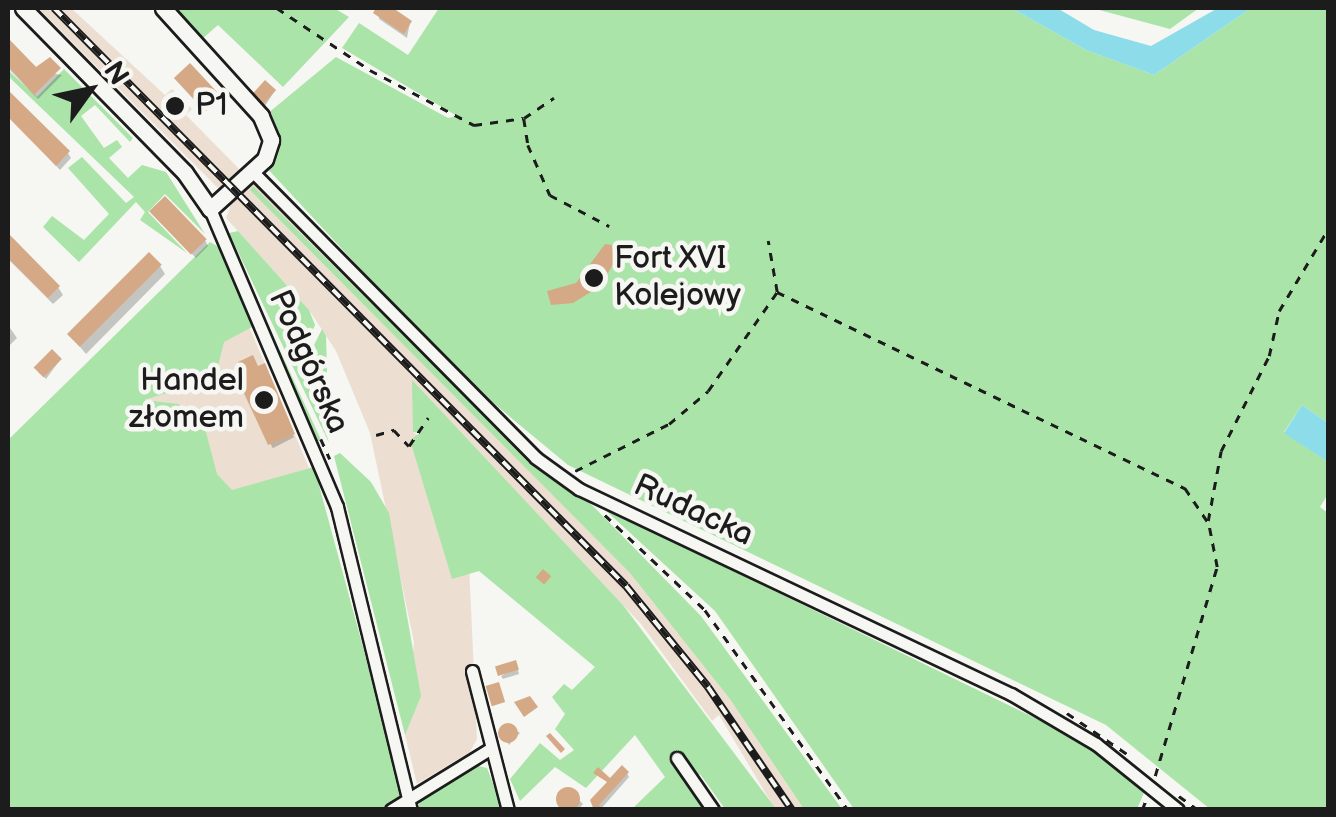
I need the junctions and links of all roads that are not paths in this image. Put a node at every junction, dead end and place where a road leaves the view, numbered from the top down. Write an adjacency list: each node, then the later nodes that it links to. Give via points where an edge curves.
1 (22, 8): 4 (street, Podgórska, via 185,173)
2 (163, 8): 3 (street, via 268,128 269,151)
3 (253, 172): 4 (street); 12 (street, Rudacka, via 536,458 578,489 1012,694 1096,744)
4 (210, 210): 8 (street, Podgórska, via 338,507)
5 (472, 671): 6 (street)
6 (488, 750): 8 (street); 10 (street)
7 (677, 758): 11 (street)
8 (410, 804): 9 (street)
9 (391, 810)
10 (508, 810)
11 (713, 810)
12 (1178, 810)

